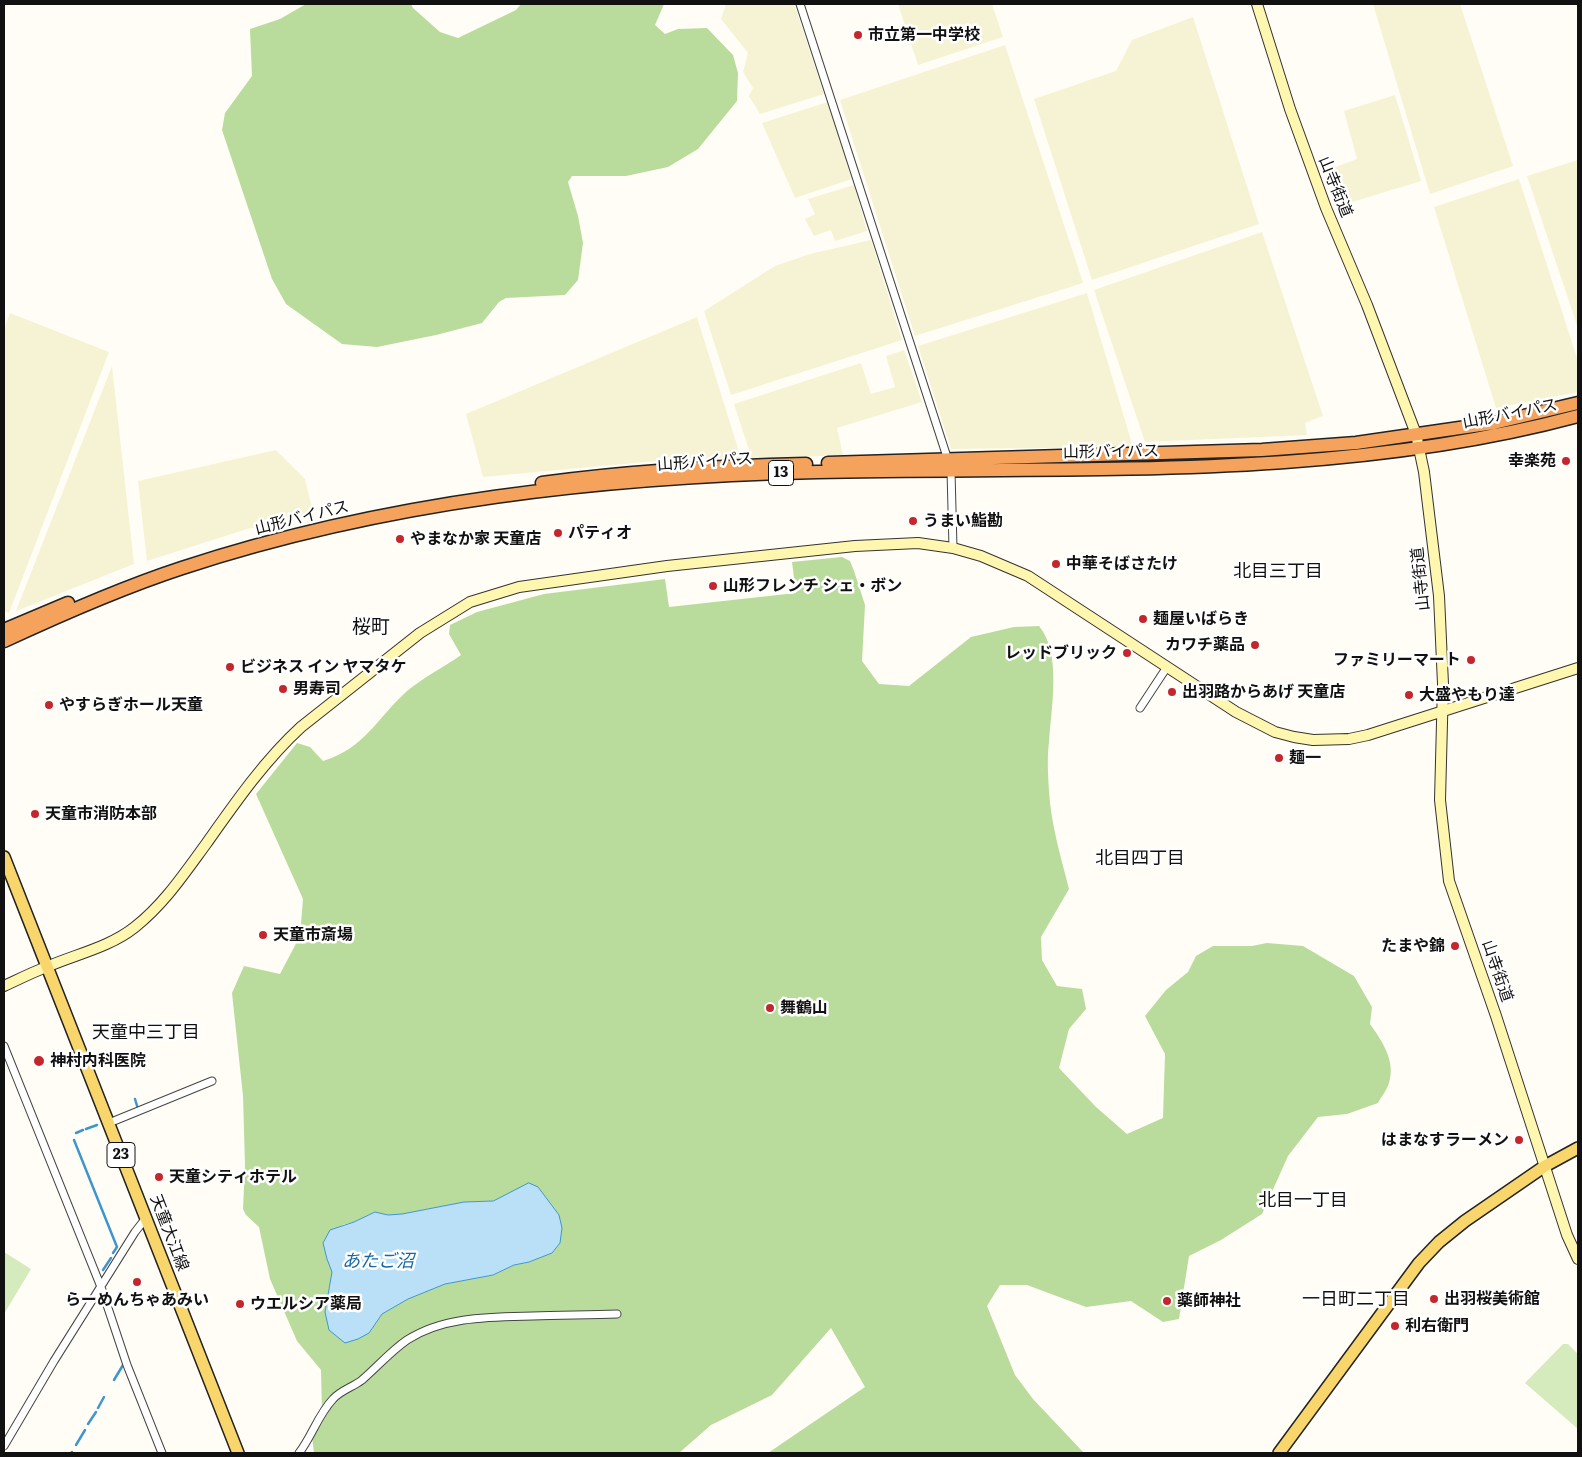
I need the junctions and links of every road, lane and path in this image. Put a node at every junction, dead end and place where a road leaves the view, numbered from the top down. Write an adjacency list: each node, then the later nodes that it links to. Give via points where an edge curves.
1 (800, 4): 7 (street)
2 (1257, 4): 5 (street, 山寺街道, via 1326,208)
3 (1578, 403): 5 (highway, 山形バイパス / 13, via 1494,423)
4 (1578, 416): 6 (highway, 山形バイパス / 13, via 1532,428)
5 (1416, 434): 6 (street, 山寺街道); 7 (highway, 山形バイパス / 13, via 1356,443 1262,450)
6 (1420, 448): 7 (highway, 山形バイパス / 13, via 1155,468); 14 (street, 山寺街道, via 1439,596)
7 (949, 466): 8 (street); 9 (highway, 山形バイパス / 13, via 720,466 661,470 468,493 370,510 256,537 150,570); 10 (highway, 山形バイパス / 13, via 675,479 556,490 383,515 278,540 182,568 93,600)
8 (953, 548): 11 (street, via 993,560 1028,576); 16 (street, via 918,543 886,544 668,566 519,586 470,602 420,633 320,710 285,742 246,787 177,883 148,917 117,939)
9 (4, 630)
10 (4, 642)
11 (1167, 667): 13 (street); 14 (street, via 1242,716 1275,732 1312,740 1349,740)
12 (1578, 668): 14 (street)
13 (1140, 708)
14 (1442, 712): 22 (street, 山寺街道, via 1440,800 1450,881)
15 (4, 857): 16 (main road, 天童大江線 / 23)
16 (47, 966): 17 (street); 20 (main road, 天童大江線 / 23)
17 (4, 986)
18 (4, 1046): 25 (street)
19 (212, 1081): 20 (street)
20 (108, 1122): 23 (main road, 天童大江線 / 23)
21 (1578, 1148): 22 (main road)
22 (1545, 1166): 24 (street, 山寺街道); 31 (main road, via 1465,1221 1419,1263)
23 (146, 1218): 25 (street); 29 (main road, 天童大江線 / 23)
24 (1578, 1259)
25 (101, 1287): 27 (street); 28 (street)
26 (617, 1314): 30 (street, via 488,1316 428,1330 408,1339 357,1384 338,1395 317,1420)
27 (4, 1446)
28 (162, 1453)
29 (238, 1453)
30 (299, 1453)
31 (1279, 1453)

